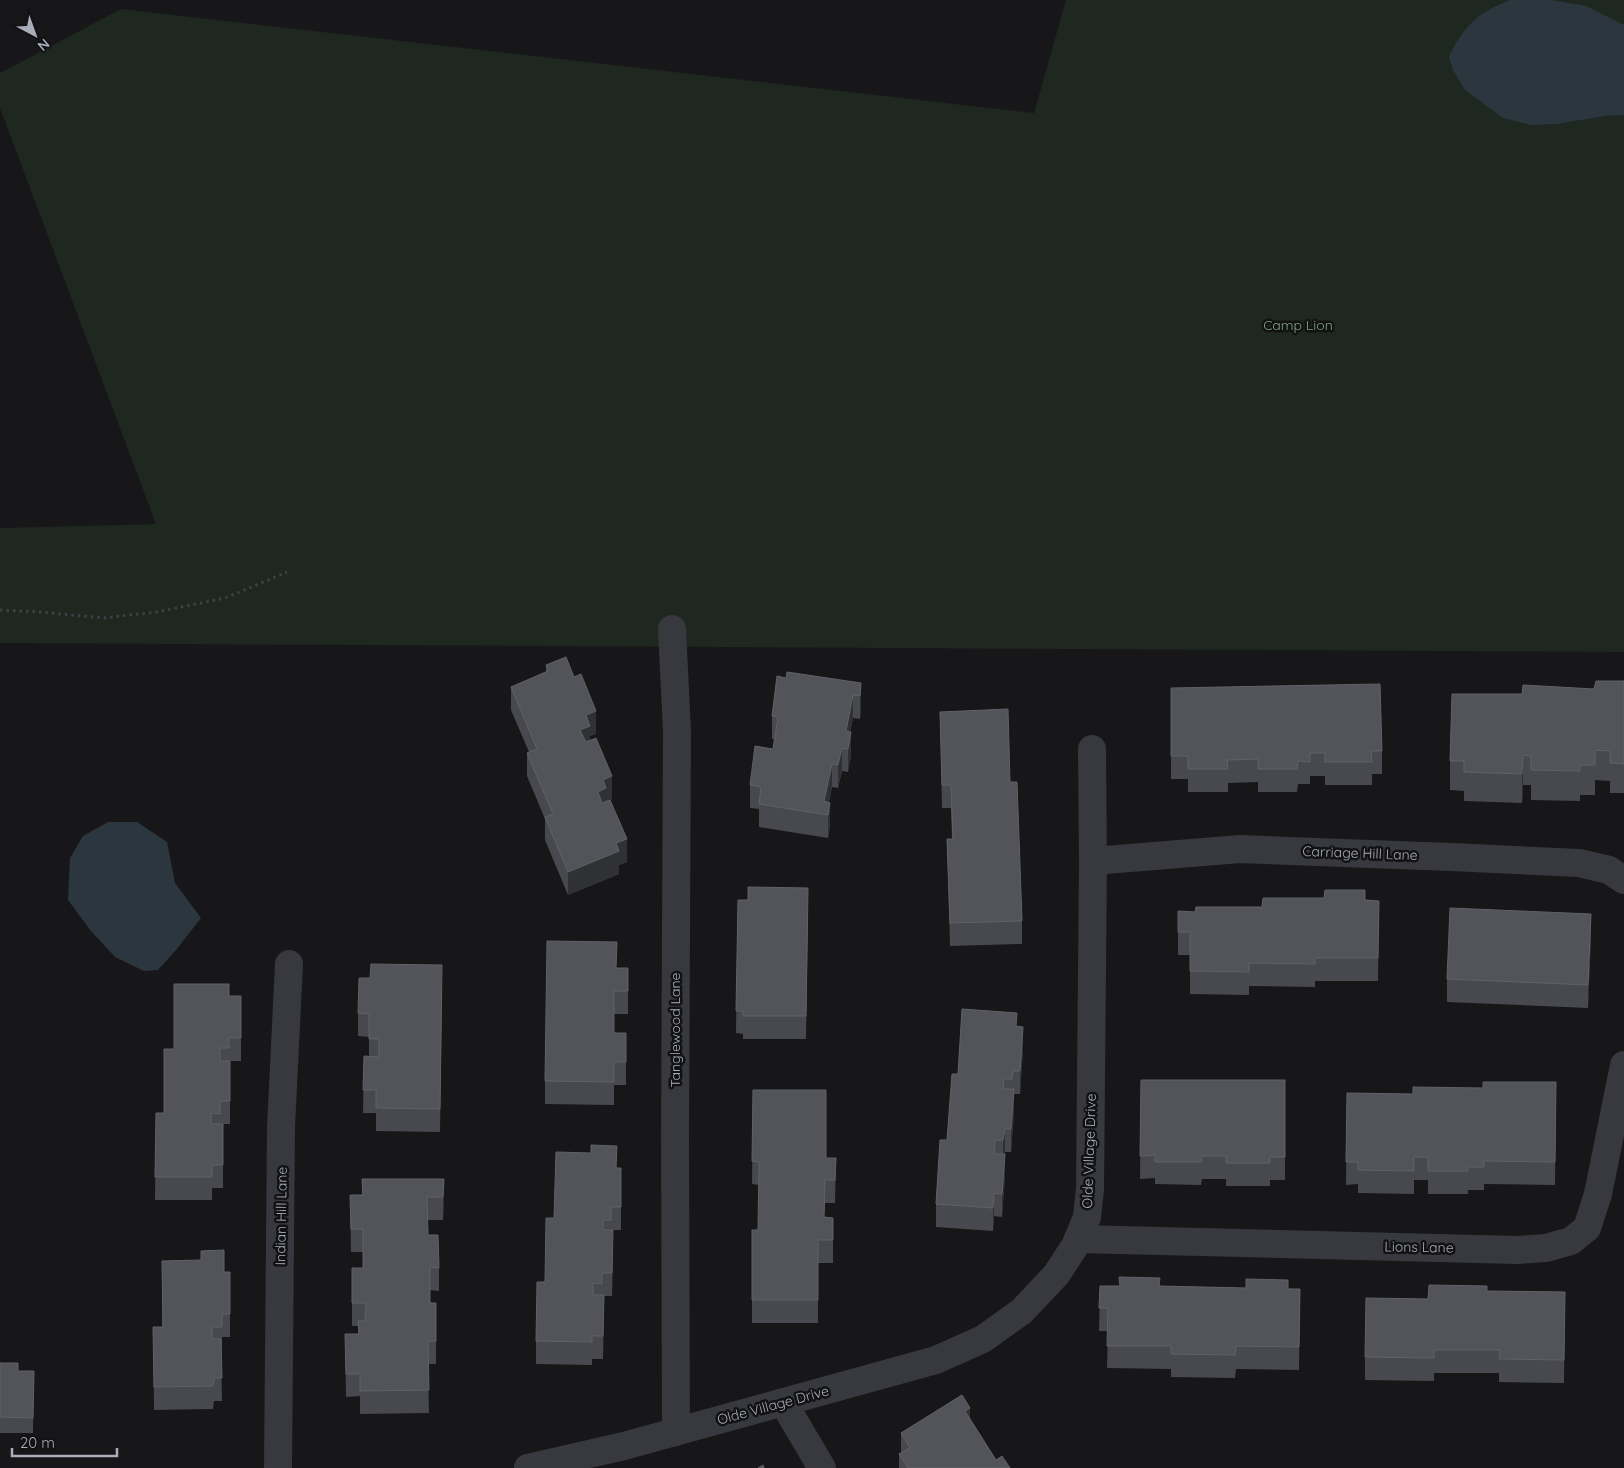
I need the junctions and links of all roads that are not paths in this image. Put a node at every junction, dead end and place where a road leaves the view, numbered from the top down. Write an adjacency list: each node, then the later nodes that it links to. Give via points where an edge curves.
1 (672, 629): 9 (street, Tanglewood Lane, via 677,731)
2 (1092, 749): 3 (street, Olde Village Drive)
3 (1093, 861): 4 (street, Carriage Hill Lane, via 1240,849 1579,863 1609,870); 7 (street, Olde Village Drive, via 1090,1189 1087,1217)
4 (1624, 880)
5 (289, 964): 10 (street, Indian Hill Lane, via 281,1127)
6 (1624, 1065): 7 (street, Lions Lane, via 1598,1194 1586,1228 1571,1242 1517,1250)
7 (1078, 1239): 8 (street, Olde Village Drive, via 1056,1275 1022,1311 983,1339 936,1360)
8 (783, 1402): 9 (street, Olde Village Drive); 12 (street)
9 (676, 1432): 11 (street, Olde Village Drive)
10 (278, 1468)
11 (528, 1468)
12 (822, 1468)

